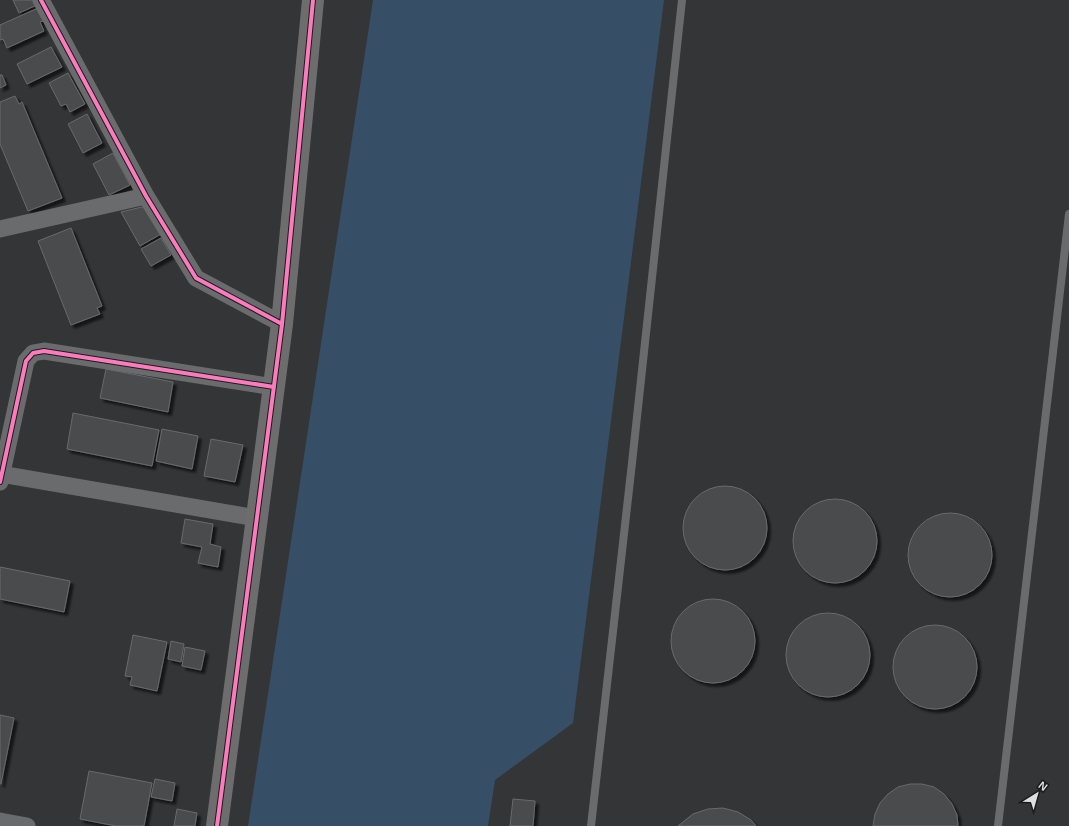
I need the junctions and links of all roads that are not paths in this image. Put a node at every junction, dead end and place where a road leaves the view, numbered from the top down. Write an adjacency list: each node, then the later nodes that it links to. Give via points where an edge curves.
1 (41, 0): 4 (street)
2 (313, 0): 7 (street)
3 (682, 0): 14 (lane)
4 (146, 196): 6 (street); 7 (street, via 196,278)
5 (1069, 214): 15 (lane)
6 (0, 229)
7 (282, 324): 8 (street)
8 (274, 387): 9 (street, via 44,351 33,353 26,360); 10 (street)
9 (0, 477): 10 (street)
10 (257, 518): 13 (street)
11 (0, 821): 12 (street)
12 (27, 826)
13 (218, 826)
14 (590, 826)
15 (998, 826)

